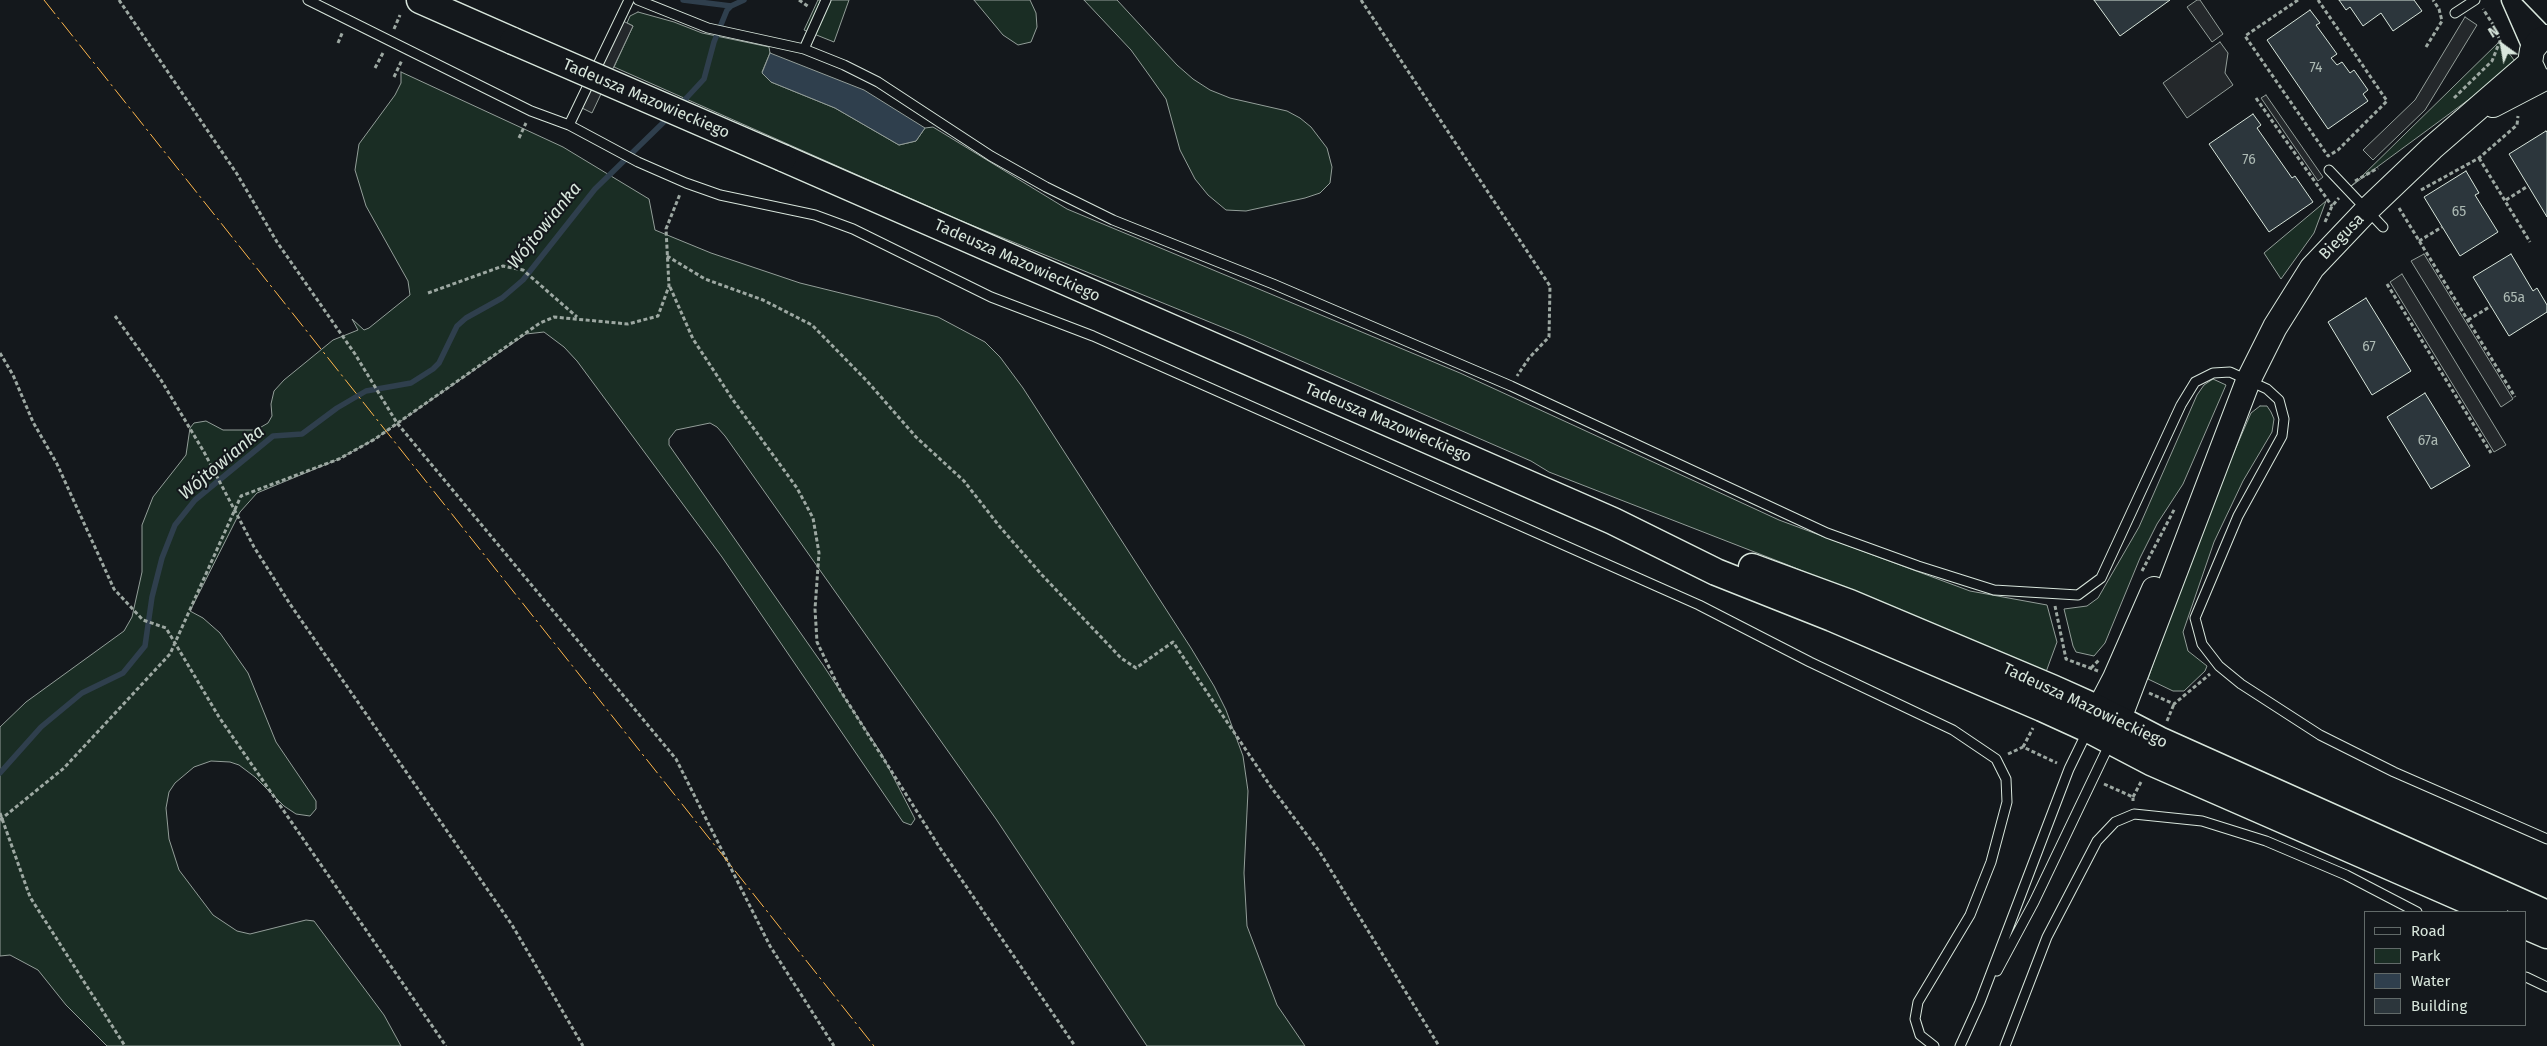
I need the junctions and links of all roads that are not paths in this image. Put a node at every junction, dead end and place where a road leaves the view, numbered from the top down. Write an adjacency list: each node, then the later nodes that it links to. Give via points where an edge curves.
1 (308, 0): 11 (lane, via 531,110)
2 (420, 0): 15 (main road, Tadeusza Mazowieckiego, bridge, via 1613,521 1716,572)
3 (629, 0): 11 (lane)
4 (638, 0): 9 (lane, via 708,28)
5 (826, 0): 9 (lane)
6 (2476, 0): 8 (lane)
7 (2511, 1): 10 (street, via 2527,14)
8 (2455, 13)
9 (804, 49): 14 (lane, via 878,82 991,156 1113,220 1511,386 1826,533 1994,590 2078,595 2101,578 2181,405 2195,382 2213,373 2230,372)
10 (2540, 58): 13 (street, Biegusa, via 2466,118)
11 (569, 125): 23 (lane, via 638,162 686,183 720,195 815,215 991,297 1093,336 1699,605 1953,730 1996,758 2006,779 2007,802 1991,862 1970,915 1918,1002 1915,1019 1920,1035)
12 (2329, 170): 13 (lane)
13 (2376, 218): 14 (street, Biegusa, via 2312,268 2275,328)
14 (2248, 381): 15 (street, Biegusa, via 2218,457 2169,554 2115,678); 16 (lane, via 2268,389 2279,400 2284,419 2282,436 2238,516 2195,618 2202,644 2219,666 2241,684 2320,734 2394,772)
15 (2105, 725): 18 (main road, Tadeusza Mazowieckiego, via 2150,762); 19 (main road, Tadeusza Mazowieckiego, via 2168,744); 22 (lane, via 2091,778 2034,902); 22 (lane, via 2069,769)
16 (2547, 839)
17 (2415, 911): 25 (lane, via 2346,875 2266,841 2202,821 2134,814 2115,822 2096,841 2047,937)
18 (2492, 911)
19 (2547, 914)
20 (2527, 977): 21 (lane)
21 (2547, 987)
22 (1980, 1002): 24 (lane)
23 (1934, 1046)
24 (1960, 1046)
25 (2005, 1046)

